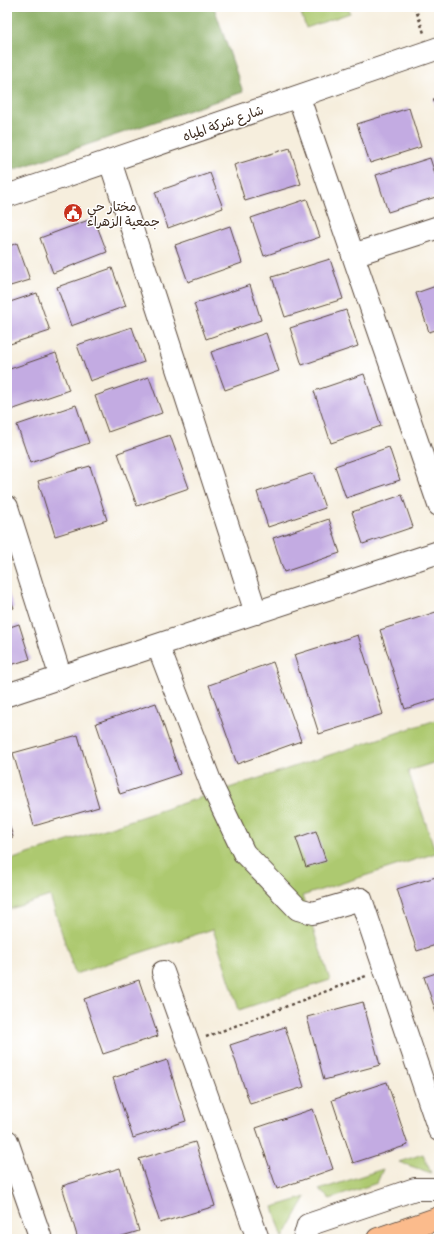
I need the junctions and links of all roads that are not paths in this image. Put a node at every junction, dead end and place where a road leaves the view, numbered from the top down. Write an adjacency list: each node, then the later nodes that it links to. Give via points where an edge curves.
1 (435, 50): 2 (street, شارع شركة المياه)
2 (299, 98): 3 (street, شارع شركة المياه); 6 (street)
3 (110, 162): 4 (street, شارع شركة المياه); 10 (street)
4 (7, 196)
5 (439, 227): 6 (street)
6 (353, 255): 7 (street)
7 (439, 505)
8 (7, 507): 12 (street)
9 (439, 552): 10 (street)
10 (256, 613): 11 (street)
11 (158, 646): 12 (street); 15 (street, via 212,786 244,853 298,909 313,913 361,898)
12 (61, 678): 13 (street)
13 (7, 695)
14 (164, 972): 20 (street)
15 (439, 1130)
16 (7, 1141): 19 (street)
17 (439, 1189): 21 (street, via 415,1189 308,1225)
18 (439, 1218): 22 (main road)
19 (40, 1239)
20 (258, 1239)
21 (304, 1239)
22 (378, 1239)

